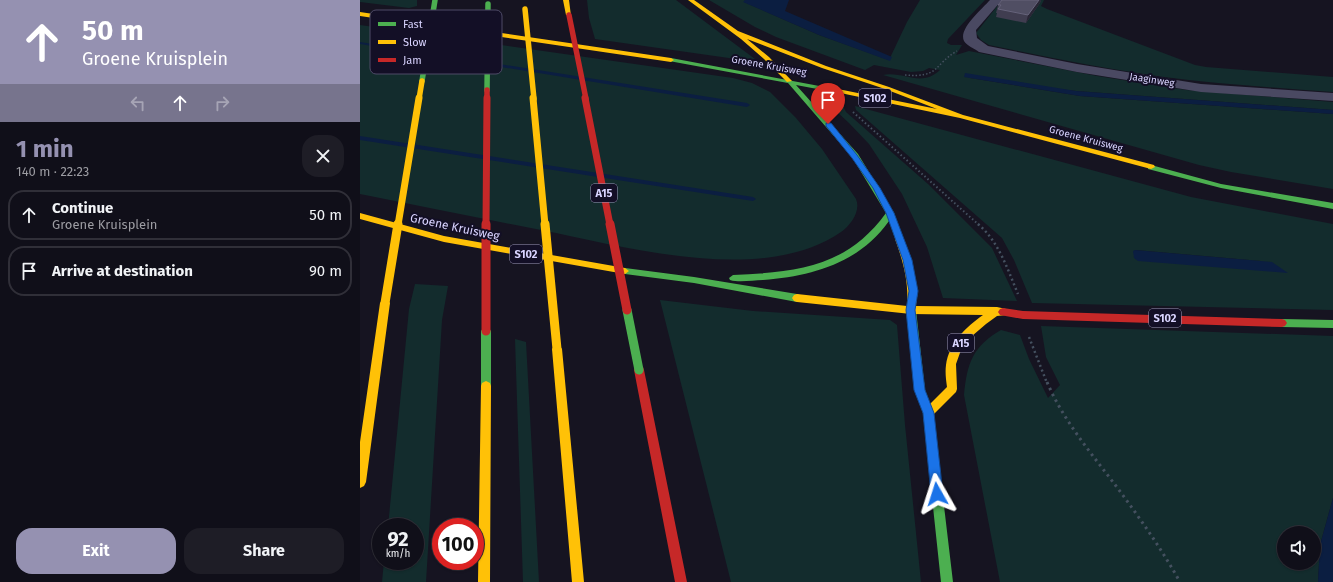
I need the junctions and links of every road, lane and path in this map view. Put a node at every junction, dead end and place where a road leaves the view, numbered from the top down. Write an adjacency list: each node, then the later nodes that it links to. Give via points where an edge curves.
1 (435, 0): 6 (main road, bridge)
2 (566, 0): 31 (main road, A15, bridge)
3 (691, 0): 9 (main road)
4 (996, 0): 11 (street, via 970,30 970,40)
5 (525, 4): 30 (main road, bridge)
6 (433, 10)
7 (360, 15): 8 (main road, Groene Kruisweg / S102)
8 (370, 16)
9 (733, 31): 15 (main road, via 774,63); 18 (main road, S102, via 836,72)
10 (502, 36): 15 (main road, Groene Kruisweg / S102, via 682,62)
11 (974, 44): 14 (path, via 955,52 929,74); 17 (street, Jaaginweg, via 984,49 1024,58 1167,83)
12 (423, 74): 28 (main road, bridge, via 384,303)
13 (488, 74): 29 (main road, bridge)
14 (901, 74)
15 (789, 81): 16 (main road, Groene Kruisweg / S102); 20 (main road, via 855,156)
16 (856, 94): 18 (main road, Groene Kruisweg / S102); 25 (path, via 850,108 856,115 992,238 1014,281)
17 (1333, 97)
18 (961, 116): 19 (main road, Groene Kruisweg / S102, via 1221,186)
19 (1333, 206)
20 (890, 213): 22 (main road, S102, via 867,242 829,263 788,274 757,278); 23 (main road, via 908,260 913,291)
21 (360, 216): 22 (main road, Groene Kruisweg / S102, via 444,239 619,270)
22 (694, 280): 23 (main road, Groene Kruisweg / S102, via 797,298)
23 (911, 310): 24 (main road, Groene Kruisweg / S102); 27 (main road, via 920,390)
24 (997, 311): 25 (main road, Groene Kruisweg / S102); 27 (main road, A15, via 977,324 959,345 952,362 952,389)
25 (1023, 315): 26 (main road, Groene Kruisweg / S102); 33 (path, via 1027,333 1054,397 1166,556)
26 (1333, 324)
27 (928, 413): 32 (main road)
28 (360, 482)
29 (484, 582)
30 (578, 582)
31 (681, 582)
32 (947, 582)
33 (1180, 582)

